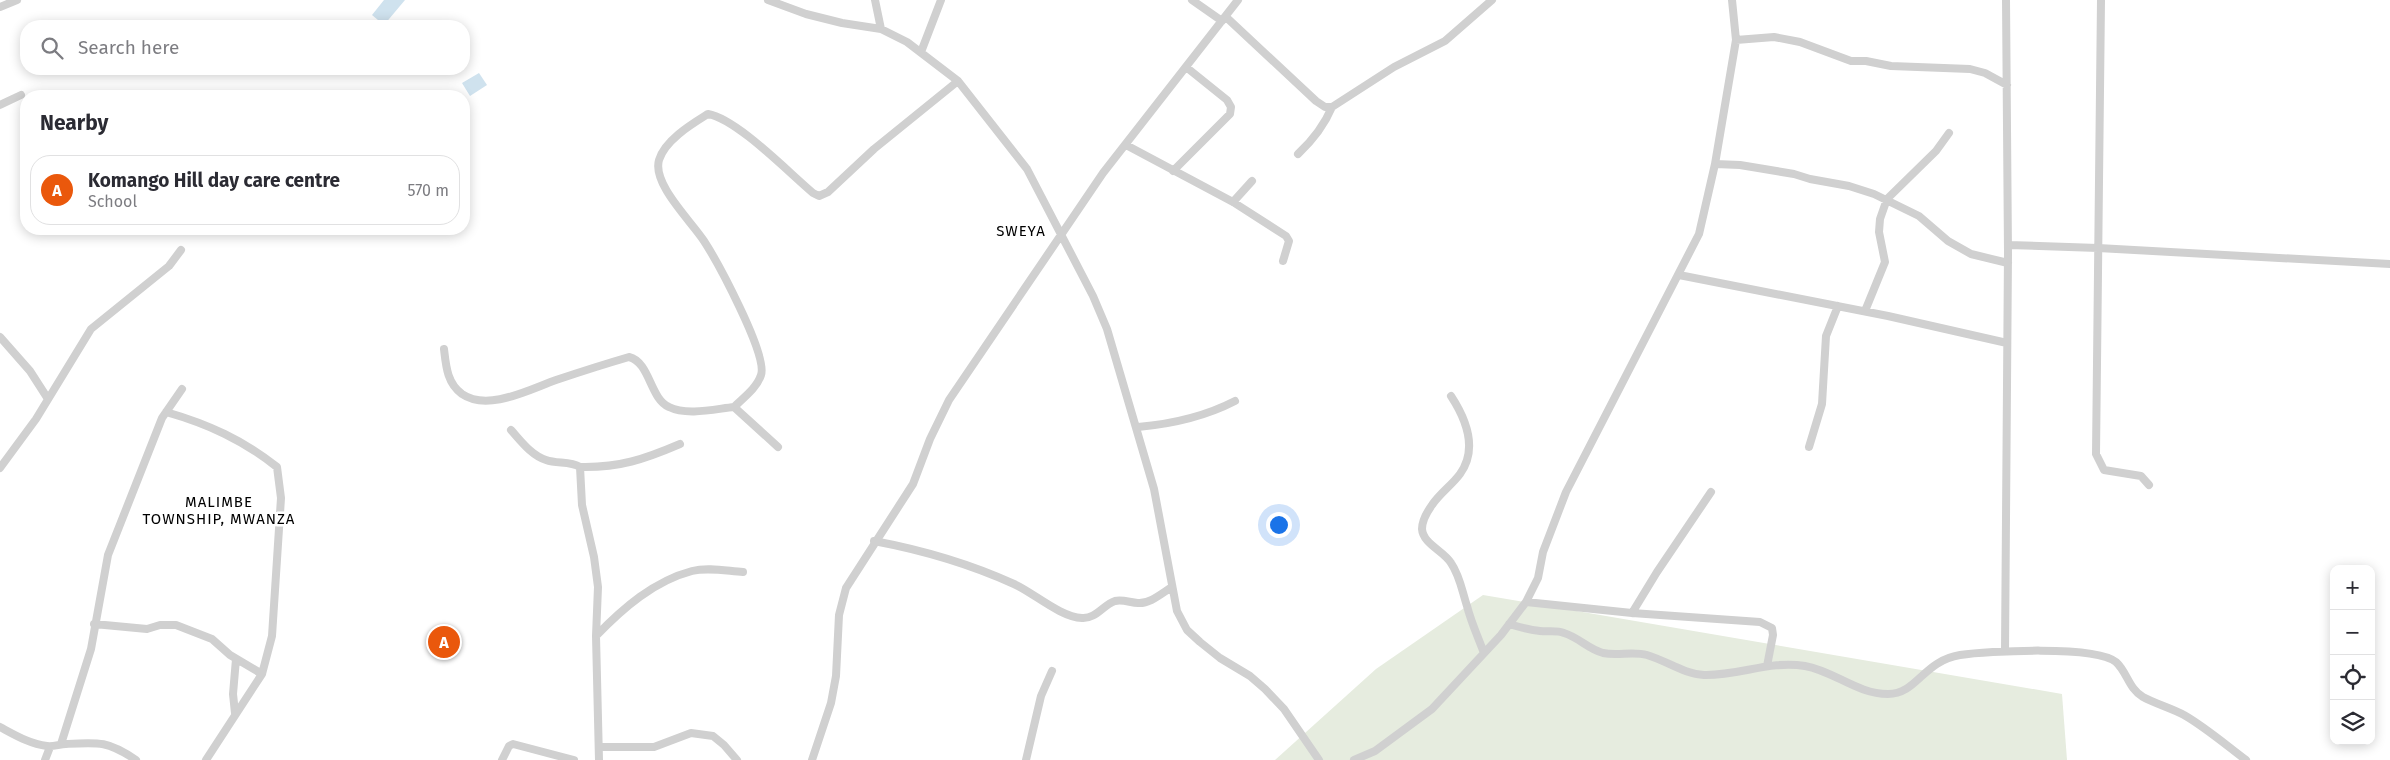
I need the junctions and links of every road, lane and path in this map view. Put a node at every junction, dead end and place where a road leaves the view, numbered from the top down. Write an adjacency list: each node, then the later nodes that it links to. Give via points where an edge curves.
1 (17, 0): 11 (street)
2 (768, 0): 13 (street, via 833,21)
3 (875, 0): 13 (street)
4 (942, 0): 15 (street)
5 (1192, 0): 12 (street)
6 (1238, 0): 12 (street)
7 (1492, 0): 21 (street, via 1446,41 1394,67)
8 (1732, 0): 14 (street)
9 (2006, 0): 18 (street)
10 (2101, 0): 32 (street)
11 (0, 7)
12 (1224, 19): 16 (street); 21 (street, via 1316,101)
13 (881, 29): 15 (street)
14 (1736, 40): 18 (street, via 1774,38 1800,42 1851,61 1891,66 1970,69); 25 (street)
15 (921, 52): 17 (street)
16 (1186, 67): 23 (street); 26 (street, via 1227,100 1231,107 1230,114)
17 (958, 81): 30 (street, via 1027,169); 47 (street, via 879,144 828,192 819,196 718,116 708,114 690,125 663,150 658,174 706,244 750,329 763,366 756,384)
18 (2007, 85): 31 (street)
19 (20, 96): 20 (street)
20 (0, 105)
21 (1332, 107): 24 (street, via 1326,122)
22 (1949, 133): 28 (street, via 1936,151)
23 (1126, 145): 26 (street); 30 (street, via 1102,173)
24 (1298, 154)
25 (1715, 164): 28 (street, via 1740,165 1849,186); 37 (street, via 1699,234)
26 (1173, 172): 29 (street)
27 (1252, 181): 29 (street)
28 (1887, 199): 35 (street, via 1919,216 1948,241 1970,254); 39 (street, via 1879,232 1885,262)
29 (1233, 202): 34 (street, via 1286,236 1289,241)
30 (1061, 235): 49 (street, via 1107,329); 58 (street, via 949,400 913,484)
31 (2008, 245): 32 (street); 35 (street)
32 (2098, 248): 36 (street); 56 (street, via 2096,454 2104,470 2141,476)
33 (181, 250): 45 (street, via 169,266 91,329)
34 (1282, 261)
35 (2008, 263): 41 (street)
36 (2390, 264)
37 (1680, 275): 38 (street); 61 (street, via 1566,492 1543,552 1538,578)
38 (1838, 306): 39 (street); 53 (street, via 1826,336 1822,404)
39 (1865, 311): 41 (street)
40 (0, 337): 45 (street, via 30,371)
41 (2007, 343): 66 (street)
42 (444, 349): 47 (street, via 446,371 452,385 475,400 523,394 629,357 638,361 667,407 678,410)
43 (182, 389): 48 (street)
44 (1451, 396): 67 (street, via 1466,426 1470,441 1468,451 1460,475 1428,510 1422,532 1446,555 1457,574)
45 (48, 399): 55 (street)
46 (1235, 401): 49 (street, via 1215,412)
47 (734, 407): 52 (street)
48 (166, 412): 63 (street, via 108,555); 71 (street, via 228,433 278,467 280,541 272,636)
49 (1138, 428): 60 (street, via 1154,489)
50 (511, 430): 54 (street, via 529,450 546,460)
51 (680, 444): 54 (street, via 642,461 607,468)
52 (778, 447)
53 (1809, 447)
54 (580, 467): 65 (street, via 582,505 598,587)
55 (0, 468)
56 (2149, 485)
57 (1711, 492): 62 (street)
58 (874, 542): 60 (street, via 932,554 991,575 1015,584 1067,614 1082,618 1091,617 1115,601 1139,604 1151,600); 84 (street, via 843,598 836,676)
59 (743, 572): 65 (street, via 705,569 664,582 637,598)
60 (1172, 587): 86 (street, via 1177,611 1187,630 1265,689 1284,709)
61 (1526, 602): 62 (street); 64 (street)
62 (1632, 613): 69 (street, via 1768,624 1773,635)
63 (94, 624): 68 (street, via 147,629 176,625 212,639); 74 (street, via 91,649)
64 (1509, 624): 67 (street, via 1492,647); 69 (street, via 1528,630 1563,632 1594,650 1635,652 1691,673 1705,675)
65 (596, 636): 76 (street)
66 (2005, 651): 69 (street, via 1944,658 1901,693 1859,689 1825,671 1806,666); 88 (street, via 2086,654 2116,662 2134,690 2187,717)
67 (1484, 652): 87 (street, via 1432,709 1375,751)
68 (236, 659): 71 (street); 72 (street)
69 (1767, 666)
70 (1052, 671): 85 (street, via 1040,696)
71 (262, 674): 72 (street)
72 (235, 712): 79 (street)
73 (0, 727): 75 (street)
74 (61, 744): 75 (street); 78 (street, via 100,742 117,747)
75 (50, 747): 77 (street)
76 (600, 747): 82 (street); 83 (street, via 654,747 691,733 713,736)
77 (45, 760)
78 (136, 760)
79 (206, 760)
80 (502, 760): 81 (street, via 513,744)
81 (574, 760)
82 (599, 760)
83 (736, 760)
84 (812, 760)
85 (1026, 760)
86 (1319, 760)
87 (1354, 760)
88 (2246, 760)

